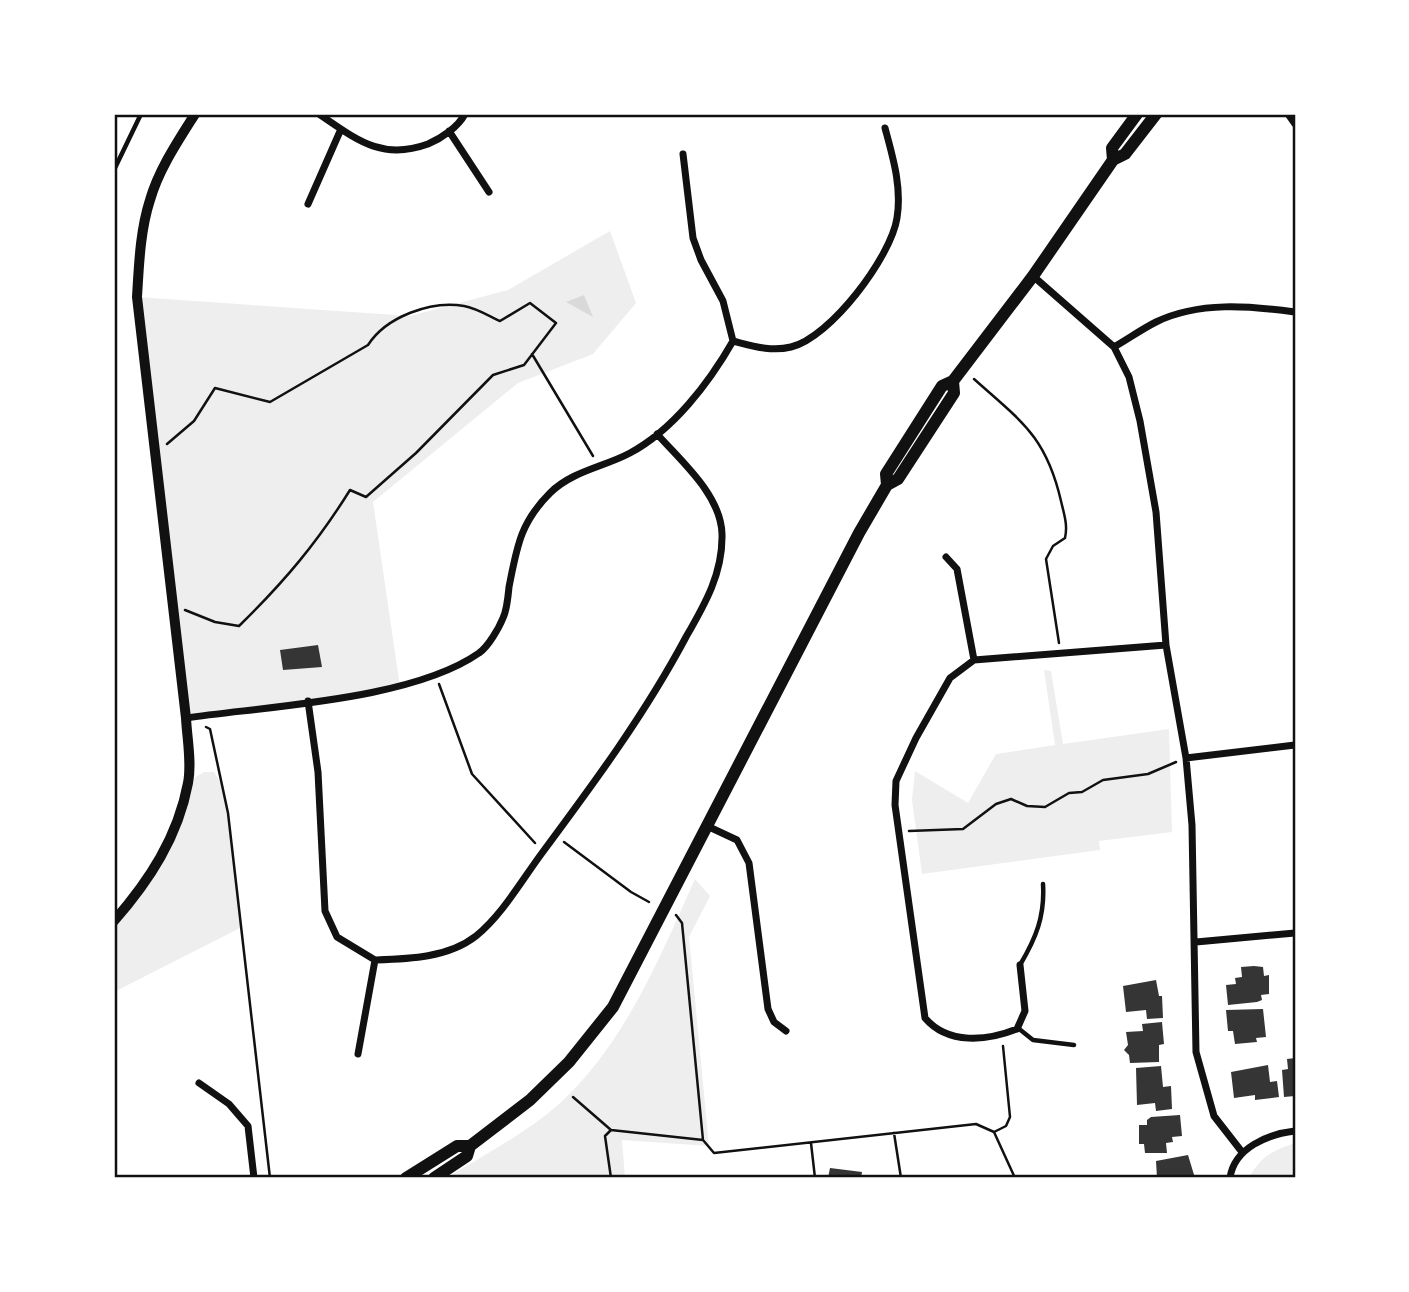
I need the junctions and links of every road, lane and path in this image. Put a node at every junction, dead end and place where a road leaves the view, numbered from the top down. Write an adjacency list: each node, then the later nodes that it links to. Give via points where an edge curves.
1 (141, 114): 14 (lane)
2 (195, 114): 24 (street, via 166,160 149,201 140,254 137,297)
3 (319, 114): 10 (street)
4 (465, 114): 11 (street)
5 (1137, 114): 13 (main road, via 1112,148)
6 (1156, 114): 13 (main road, via 1125,154)
7 (1288, 114): 8 (street)
8 (1295, 124)
9 (885, 128): 19 (street, via 899,188 897,219 891,240 856,294 835,320 794,347 773,350)
10 (341, 129): 11 (street, via 389,152 413,149); 16 (street)
11 (449, 131): 15 (street)
12 (683, 154): 19 (street, via 694,238 723,301)
13 (1113, 160): 17 (main road)
14 (114, 170)
15 (489, 192)
16 (308, 204)
17 (1033, 276): 20 (street); 36 (main road, via 953,381 942,386 886,474 887,485)
18 (1295, 312): 20 (street, via 1244,305 1202,309 1158,321)
19 (733, 341): 23 (street, via 707,383)
20 (1114, 347): 28 (street, via 1129,377 1154,499)
21 (532, 354): 24 (path, via 556,323 530,303 500,321 464,306 427,306 377,331 368,345 270,402 215,388 194,421); 25 (path); 27 (path, via 524,365 493,376 366,497 350,490 292,573 239,626)
22 (974, 379): 29 (path, via 1032,431 1054,471 1067,528 1065,538 1053,546 1046,559)
23 (657, 434): 25 (street, via 631,453); 38 (street, via 715,504 722,531 721,564 712,590 656,694)
24 (153, 457): 33 (street)
25 (598, 466): 31 (street, via 552,490 529,515 516,543 504,617 481,651)
26 (946, 557): 30 (street, via 957,569)
27 (183, 609)
28 (1166, 645): 29 (street); 35 (street)
29 (1060, 653): 30 (street)
30 (974, 660): 37 (street, via 950,678 896,781)
31 (436, 675): 32 (street, via 400,687); 39 (path, via 472,774)
32 (309, 701): 33 (street); 46 (street, via 318,772 325,911 337,937)
33 (186, 718): 43 (street, via 189,781 166,850); 64 (path, via 210,729 228,813)
34 (1295, 745): 35 (street)
35 (1186, 758): 37 (path, via 1148,774 1103,780 1045,807 1011,799 996,804 963,829); 45 (street)
36 (707, 826): 49 (street, via 737,840 749,863 768,1009 774,1022); 61 (main road, via 613,1007 569,1062 530,1100)
37 (899, 832): 50 (street, via 925,1018 935,1030 953,1036)
38 (555, 835): 39 (street); 41 (path)
39 (543, 852): 46 (street, via 475,936 443,952)
40 (1043, 884): 47 (lane, via 1039,929)
41 (649, 902)
42 (676, 915): 59 (path, via 682,923)
43 (114, 921)
44 (1295, 933): 45 (street)
45 (1196, 942): 62 (street, via 1196,1052 1202,1083 1214,1116)
46 (374, 960): 52 (street)
47 (1020, 965): 48 (street, via 1025,1011)
48 (1018, 1028): 50 (street); 51 (lane, via 1033,1040)
49 (786, 1031)
50 (1000, 1036): 57 (path, via 1010,1117 1006,1126)
51 (1074, 1045)
52 (358, 1054)
53 (199, 1083): 63 (street, via 229,1104 248,1126)
54 (573, 1097): 55 (path)
55 (611, 1130): 59 (path); 67 (path, via 605,1136)
56 (1295, 1131): 62 (street, via 1263,1139)
57 (994, 1132): 58 (path, via 976,1124); 70 (path)
58 (894, 1133): 60 (path); 69 (path)
59 (703, 1140): 60 (path, via 714,1153)
60 (811, 1143): 68 (path)
61 (470, 1146): 65 (main road, via 457,1146); 66 (main road, via 467,1156)
62 (1242, 1152): 71 (street)
63 (254, 1178)
64 (271, 1178)
65 (407, 1178)
66 (434, 1178)
67 (611, 1178)
68 (815, 1178)
69 (901, 1178)
70 (1014, 1178)
71 (1230, 1178)

